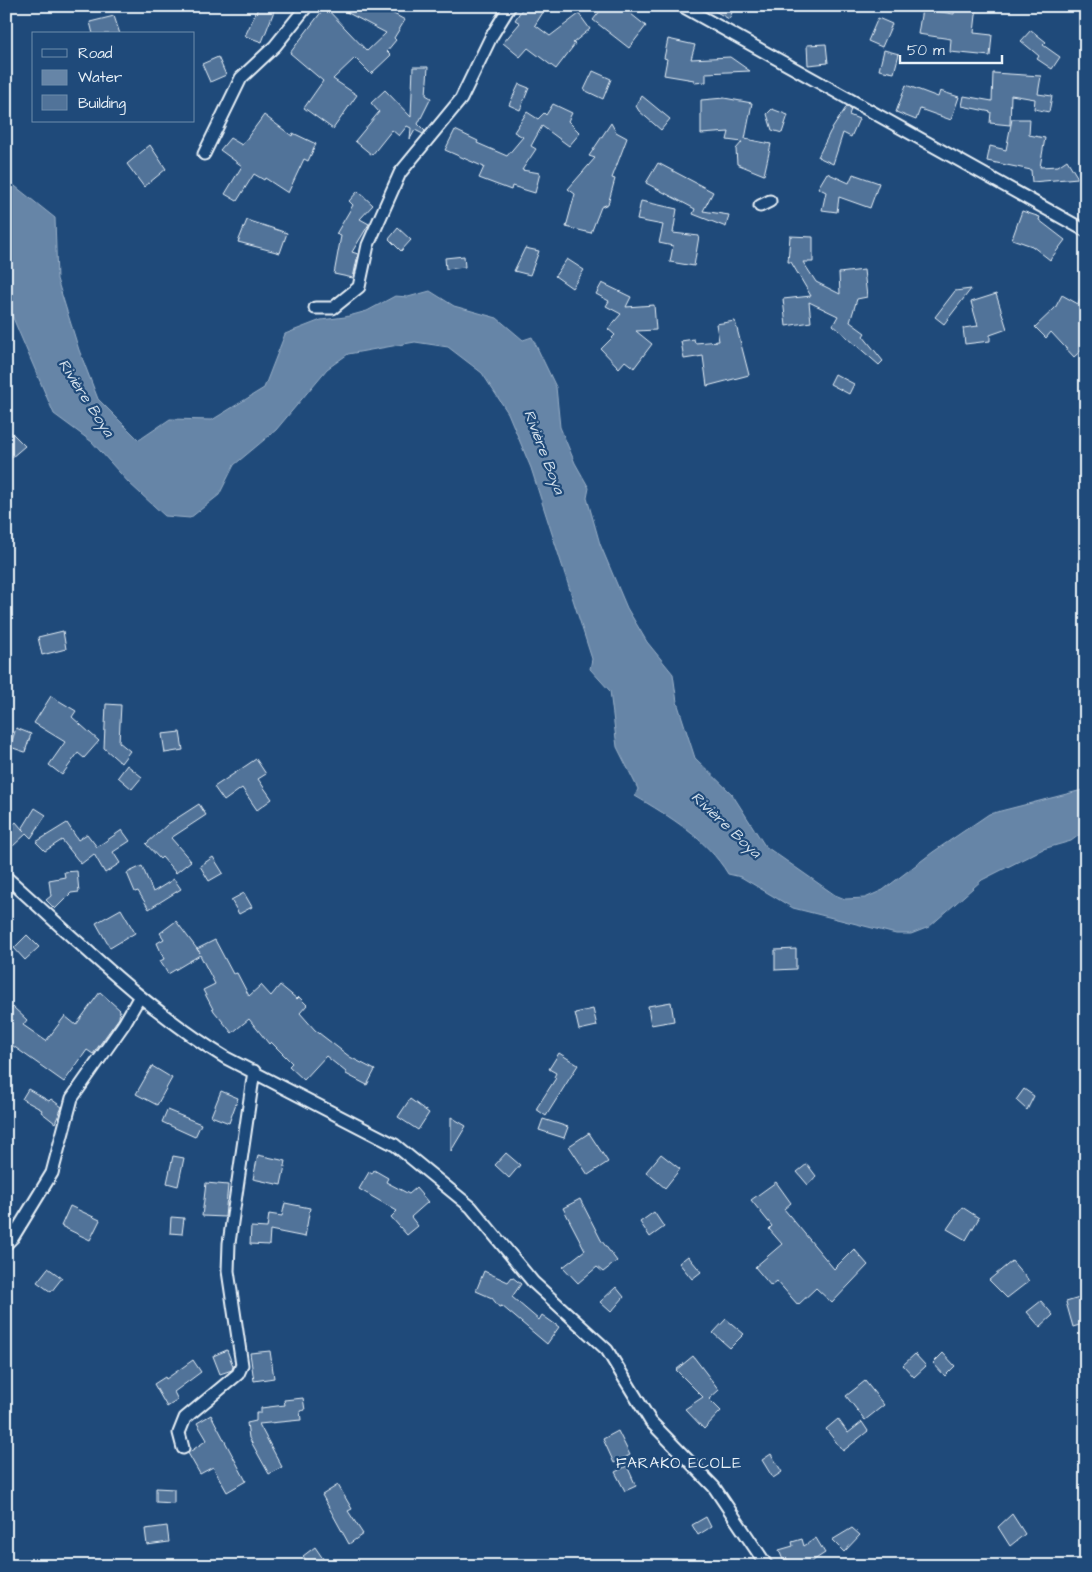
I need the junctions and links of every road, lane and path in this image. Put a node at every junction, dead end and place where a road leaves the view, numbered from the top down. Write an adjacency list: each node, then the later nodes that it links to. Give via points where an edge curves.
1 (308, 6): 4 (street, via 275,46 241,78)
2 (510, 6): 6 (street, via 461,99 400,173 368,245 359,287 333,308)
3 (682, 6): 5 (street)
4 (204, 154)
5 (1086, 231)
6 (315, 308)
7 (6, 877): 8 (street)
8 (140, 996): 9 (street, via 200,1042); 10 (street, via 72,1098 52,1173)
9 (254, 1071): 11 (street, via 229,1243 228,1270 242,1365 238,1374 185,1418 179,1433); 12 (street, via 395,1145 471,1207 533,1282 607,1350 651,1422 708,1474)
10 (6, 1244)
11 (183, 1448)
12 (767, 1566)

